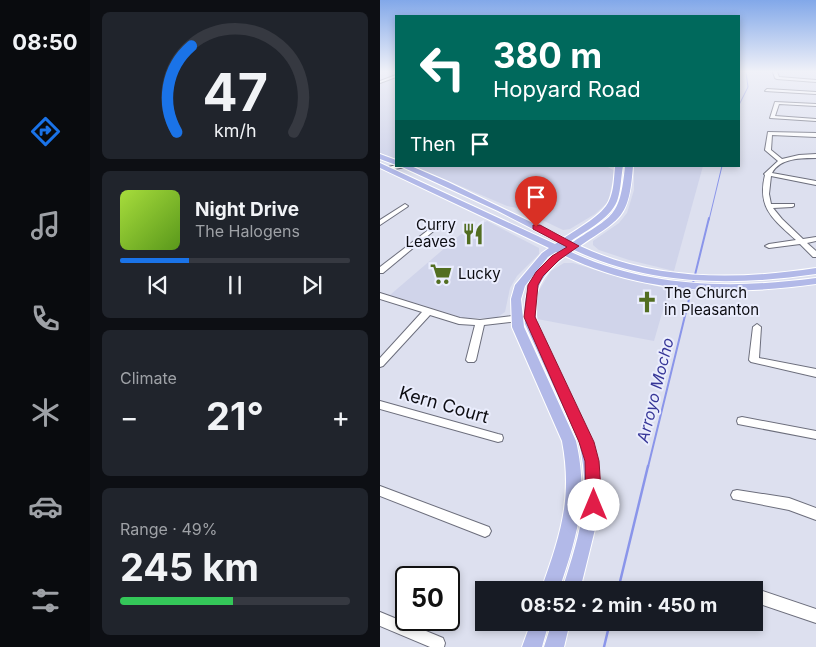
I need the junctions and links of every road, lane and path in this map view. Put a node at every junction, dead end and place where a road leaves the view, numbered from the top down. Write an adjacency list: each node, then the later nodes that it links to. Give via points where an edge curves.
1 (816, 106): 2 (street, via 777,103 772,117)
2 (816, 120)
3 (816, 135): 6 (street, via 770,133 768,150)
4 (380, 156): 7 (main road)
5 (816, 156): 6 (street)
6 (780, 160): 11 (street)
7 (388, 166): 24 (main road)
8 (406, 167): 18 (main road)
9 (619, 167): 19 (main road, via 611,205)
10 (629, 167): 20 (main road, via 623,207)
11 (767, 174): 12 (street); 15 (street, via 765,198)
12 (816, 183)
13 (792, 205): 15 (street)
14 (405, 206): 16 (street)
15 (768, 206): 22 (street)
16 (380, 223)
17 (440, 223): 29 (street)
18 (536, 227): 19 (main road, via 561,233); 24 (main road)
19 (585, 228): 24 (main road)
20 (597, 232): 24 (main road); 25 (main road, via 590,244)
21 (816, 239): 22 (street)
22 (802, 241): 23 (street); 26 (street)
23 (769, 246)
24 (565, 247): 25 (main road); 27 (main road); 28 (main road); 36 (main road, via 541,260 520,285 516,299)
25 (594, 255): 31 (main road)
26 (816, 255)
27 (585, 262): 28 (main road); 31 (main road, via 611,271)
28 (548, 265): 36 (main road, via 533,285)
29 (380, 271)
30 (816, 271): 33 (main road)
31 (675, 281): 33 (main road)
32 (816, 282): 33 (main road, via 759,289)
33 (717, 285)
34 (380, 296): 35 (street)
35 (428, 311): 37 (street); 40 (street)
36 (523, 318): 37 (street); 50 (main road, via 574,460 573,521); 51 (main road, via 586,442 592,461 592,512)
37 (480, 324): 39 (street)
38 (757, 327): 41 (street, via 754,360)
39 (471, 360)
40 (380, 364)
41 (816, 373)
42 (380, 405): 45 (street, Kern Court)
43 (742, 421): 44 (street)
44 (816, 436)
45 (498, 438)
46 (380, 491): 49 (street)
47 (737, 495): 48 (street, via 789,504)
48 (816, 514)
49 (485, 531)
50 (553, 581)
51 (573, 581)
52 (763, 598): 53 (street)
53 (816, 616)
54 (380, 619): 57 (street)
55 (537, 631): 58 (main road)
56 (558, 631): 59 (main road)
57 (438, 644)
58 (532, 647)
59 (554, 647)

